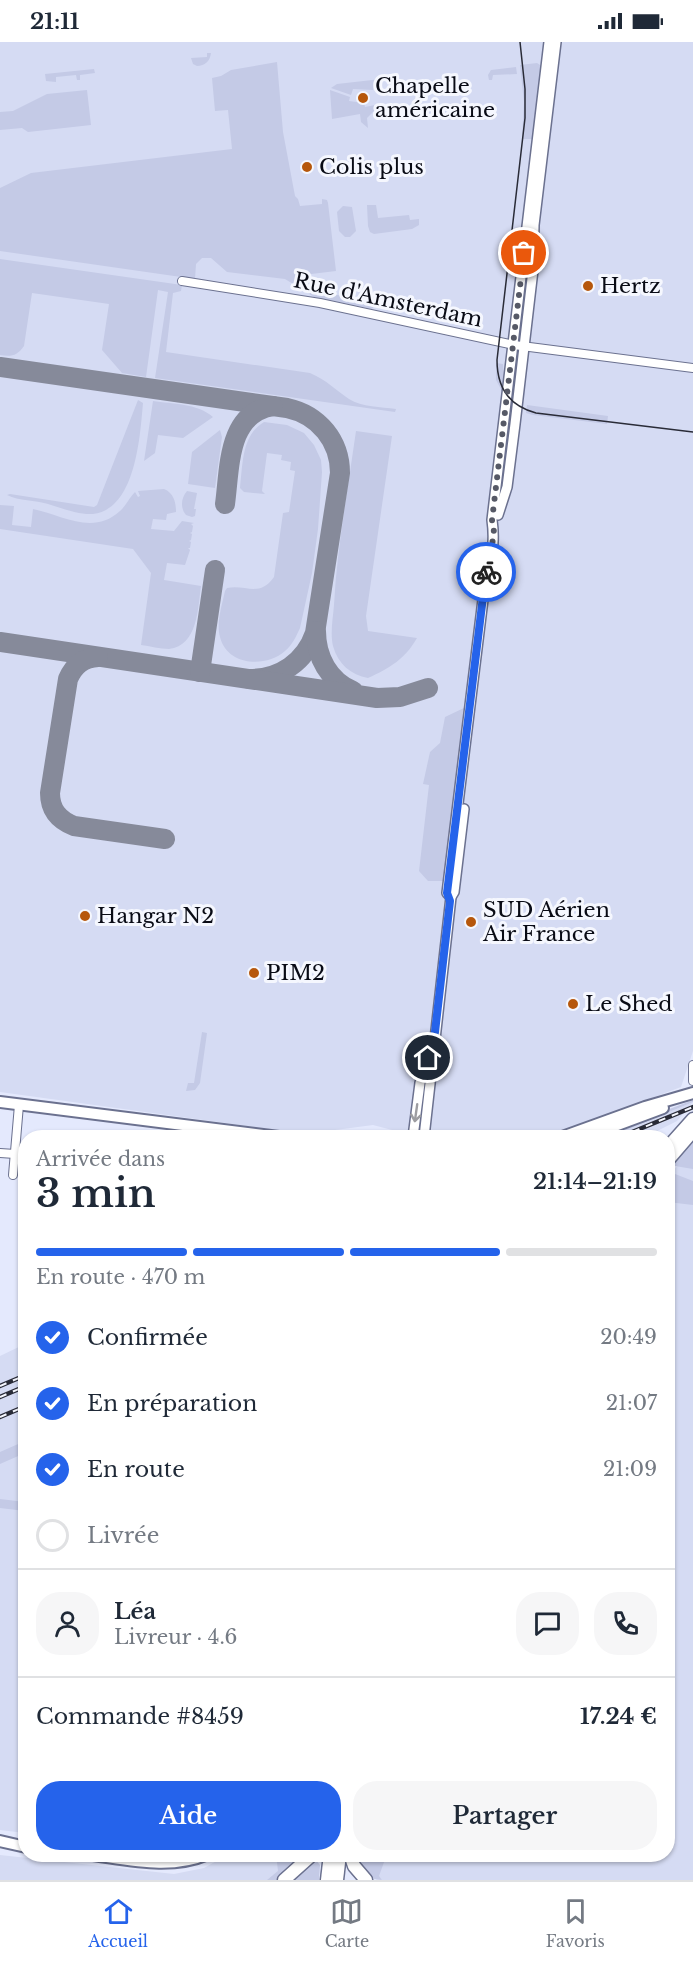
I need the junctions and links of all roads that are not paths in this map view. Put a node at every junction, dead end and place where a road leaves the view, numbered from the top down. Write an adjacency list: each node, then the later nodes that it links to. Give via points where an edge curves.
1 (549, 42): 4 (street)
2 (556, 42): 5 (street, via 533,231 533,270)
3 (183, 281): 4 (street, Rue d'Amsterdam, via 320,303)
4 (514, 345): 5 (street, Rue d'Amsterdam); 7 (street)
5 (524, 346): 6 (street, Rue d'Amsterdam); 8 (street)
6 (693, 368)
7 (506, 412): 8 (street); 9 (street)
8 (516, 414): 9 (street, via 507,487)
9 (494, 529): 11 (street, via 454,892 450,897)
10 (693, 1065): 12 (street)
11 (427, 1075): 18 (street, one-way to 18); 19 (street)
12 (693, 1081)
13 (693, 1093): 20 (main road); 21 (main road)
14 (0, 1102): 15 (main road)
15 (19, 1105): 17 (main road); 25 (street)
16 (690, 1126): 22 (highway); 23 (highway)
17 (216, 1130)
18 (414, 1130)
19 (424, 1130)
20 (581, 1130)
21 (604, 1130)
22 (675, 1140)
23 (675, 1149)
24 (0, 1153): 25 (street)
25 (15, 1154): 26 (street)
26 (14, 1175)
27 (0, 1844): 28 (main road)
28 (18, 1846)
29 (147, 1862): 30 (main road)
30 (177, 1862)
31 (304, 1862): 35 (highway)
32 (329, 1862): 36 (highway)
33 (339, 1862): 37 (highway)
34 (353, 1862): 38 (highway)
35 (284, 1880)
36 (327, 1880)
37 (337, 1880)
38 (366, 1880)

